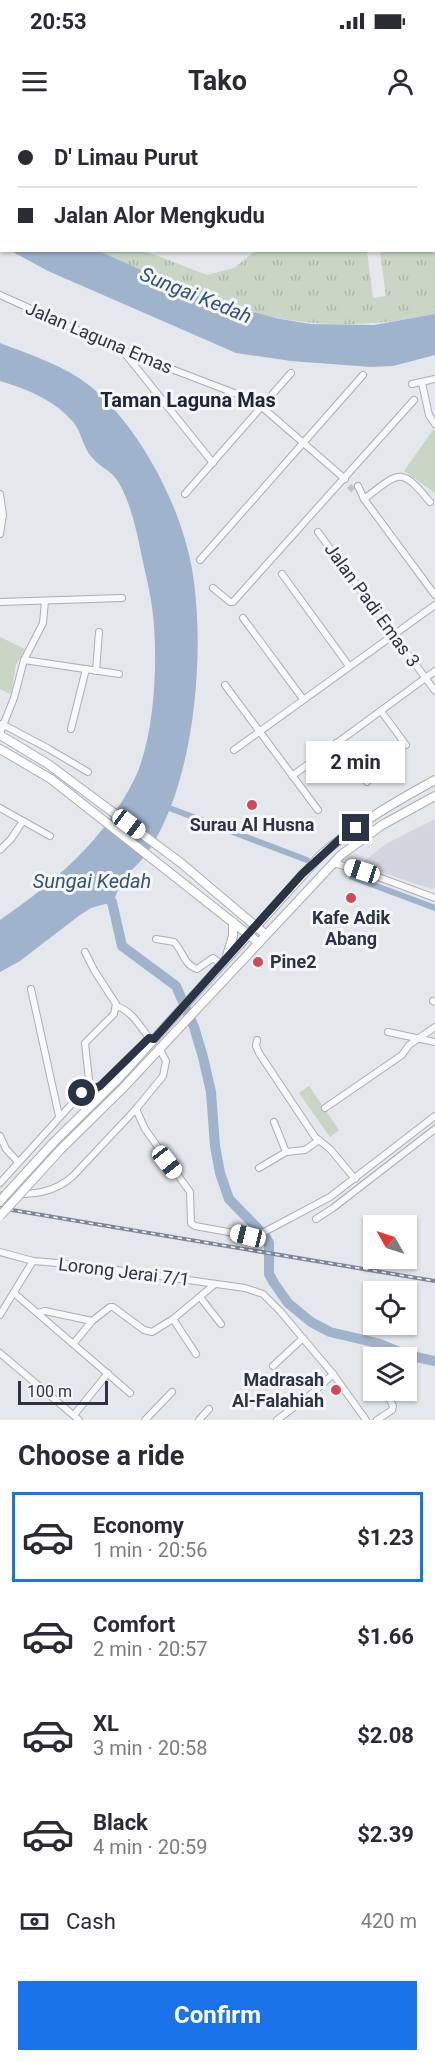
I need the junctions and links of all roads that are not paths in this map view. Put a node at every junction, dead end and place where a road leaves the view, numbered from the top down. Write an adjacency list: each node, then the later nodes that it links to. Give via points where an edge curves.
1 (0, 295): 2 (street, Jalan Laguna Emas)
2 (122, 350): 9 (street, Jalan Laguna Emas, via 251,399); 12 (street)
3 (291, 373): 9 (street)
4 (363, 375): 11 (street)
5 (435, 379): 6 (street)
6 (422, 383): 7 (street); 10 (street)
7 (412, 384)
8 (414, 400): 13 (street)
9 (261, 407): 11 (street, Jalan Laguna Emas); 12 (street)
10 (435, 424)
11 (304, 443): 13 (street, Jalan Laguna Emas); 20 (street)
12 (213, 463): 15 (street)
13 (345, 479): 16 (street, Jalan Laguna Emas); 22 (street, via 233,602)
14 (0, 494): 19 (street)
15 (186, 494)
16 (364, 499): 17 (street, via 387,482 404,476); 23 (street, Jalan Laguna Emas)
17 (430, 502)
18 (318, 532): 30 (street, Jalan Padi Emas 3)
19 (0, 534)
20 (200, 560)
21 (282, 574): 32 (street)
22 (213, 588)
23 (435, 595)
24 (122, 598): 25 (street)
25 (45, 601): 26 (street); 31 (street, via 43,623)
26 (0, 602)
27 (435, 605): 30 (street)
28 (243, 618): 40 (street)
29 (99, 632): 34 (street)
30 (394, 634): 32 (street); 37 (street, Jalan Padi Emas 3)
31 (24, 660): 33 (street); 42 (street)
32 (349, 666): 40 (street)
33 (86, 669): 34 (street); 43 (street)
34 (96, 671): 36 (street)
35 (435, 671): 37 (street)
36 (119, 674)
37 (425, 678): 39 (street, Jalan Padi Emas 3); 41 (street)
38 (225, 685): 44 (street)
39 (435, 692)
40 (303, 699): 44 (street)
41 (381, 711): 46 (street); 47 (street)
42 (2, 724): 45 (street); 50 (street)
43 (71, 729)
44 (258, 731): 49 (street); 51 (street)
45 (0, 734): 62 (main road, via 78,785 182,863)
46 (336, 743): 51 (street); 53 (street)
47 (406, 745)
48 (0, 749): 64 (main road, via 35,768 84,804)
49 (234, 750)
50 (88, 772)
51 (292, 776): 56 (street)
52 (435, 780): 63 (main road, via 340,839)
53 (367, 783)
54 (435, 796): 60 (main road, via 382,825)
55 (0, 808): 57 (street)
56 (318, 810)
57 (23, 821): 58 (street); 59 (street)
58 (50, 836)
59 (0, 850)
60 (333, 863): 61 (street); 67 (main road)
61 (435, 898)
62 (240, 914): 63 (main road); 65 (main road)
63 (265, 915): 65 (main road)
64 (233, 922): 66 (main road); 71 (main road, via 233,936)
65 (255, 926): 66 (main road); 67 (main road)
66 (248, 935): 69 (main road); 71 (main road)
67 (266, 935): 69 (main road)
68 (156, 939): 71 (street, via 174,942 194,969 213,958)
69 (259, 943): 80 (main road)
70 (86, 952): 73 (street)
71 (224, 962): 77 (main road)
72 (32, 989): 84 (street)
73 (116, 1006): 77 (street, via 131,1014); 81 (street, via 114,1014 85,1043)
74 (435, 1027): 76 (street)
75 (388, 1032): 76 (street)
76 (419, 1038): 79 (street); 82 (street)
77 (152, 1039): 81 (street, via 103,1083); 95 (main road, bridge, via 116,1081)
78 (256, 1040): 89 (street, via 259,1053)
79 (435, 1042)
80 (159, 1048): 83 (street, via 166,1061 163,1076); 96 (main road, bridge)
81 (90, 1089): 84 (street)
82 (325, 1108)
83 (136, 1109): 93 (street, via 145,1129 190,1192 193,1225 253,1238 330,1197); 95 (street, via 63,1185 41,1193)
84 (59, 1116): 91 (street)
85 (435, 1116): 93 (street)
86 (274, 1122): 90 (street)
87 (435, 1129): 97 (street)
88 (0, 1136): 91 (street)
89 (319, 1140): 90 (street, via 301,1152); 93 (street)
90 (286, 1152): 92 (street)
91 (18, 1162): 94 (street)
92 (259, 1167)
93 (355, 1179)
94 (0, 1183)
95 (0, 1196)
96 (0, 1216)
97 (316, 1219)
98 (0, 1252): 99 (street, Lorong Jerai 7/1)
99 (33, 1261): 100 (street, Lorong Jerai 7/1); 101 (street)
100 (215, 1284): 102 (street); 108 (street, Lorong Jerai 7/1, via 263,1294)
101 (14, 1293): 103 (street); 104 (street)
102 (200, 1297): 105 (street); 107 (street)
103 (38, 1313): 106 (street, via 45,1311); 109 (street)
104 (0, 1315)
105 (173, 1319): 106 (street, via 152,1332 113,1307); 111 (street)
106 (92, 1321): 109 (street)
107 (221, 1324)
108 (303, 1338): 112 (street); 114 (street, Lorong Jerai 7/1)
109 (74, 1343): 113 (street)
110 (0, 1353): 119 (street)
111 (196, 1354)
112 (273, 1366)
113 (108, 1373): 116 (street); 119 (street)
114 (333, 1374): 122 (street); 123 (street, Lorong Jerai 7/1)
115 (172, 1392): 120 (street)
116 (130, 1393)
117 (390, 1401): 124 (street, via 392,1410)
118 (208, 1408): 121 (street)
119 (77, 1418)
120 (145, 1420)
121 (199, 1420)
122 (277, 1420)
123 (366, 1420)
124 (377, 1420)

